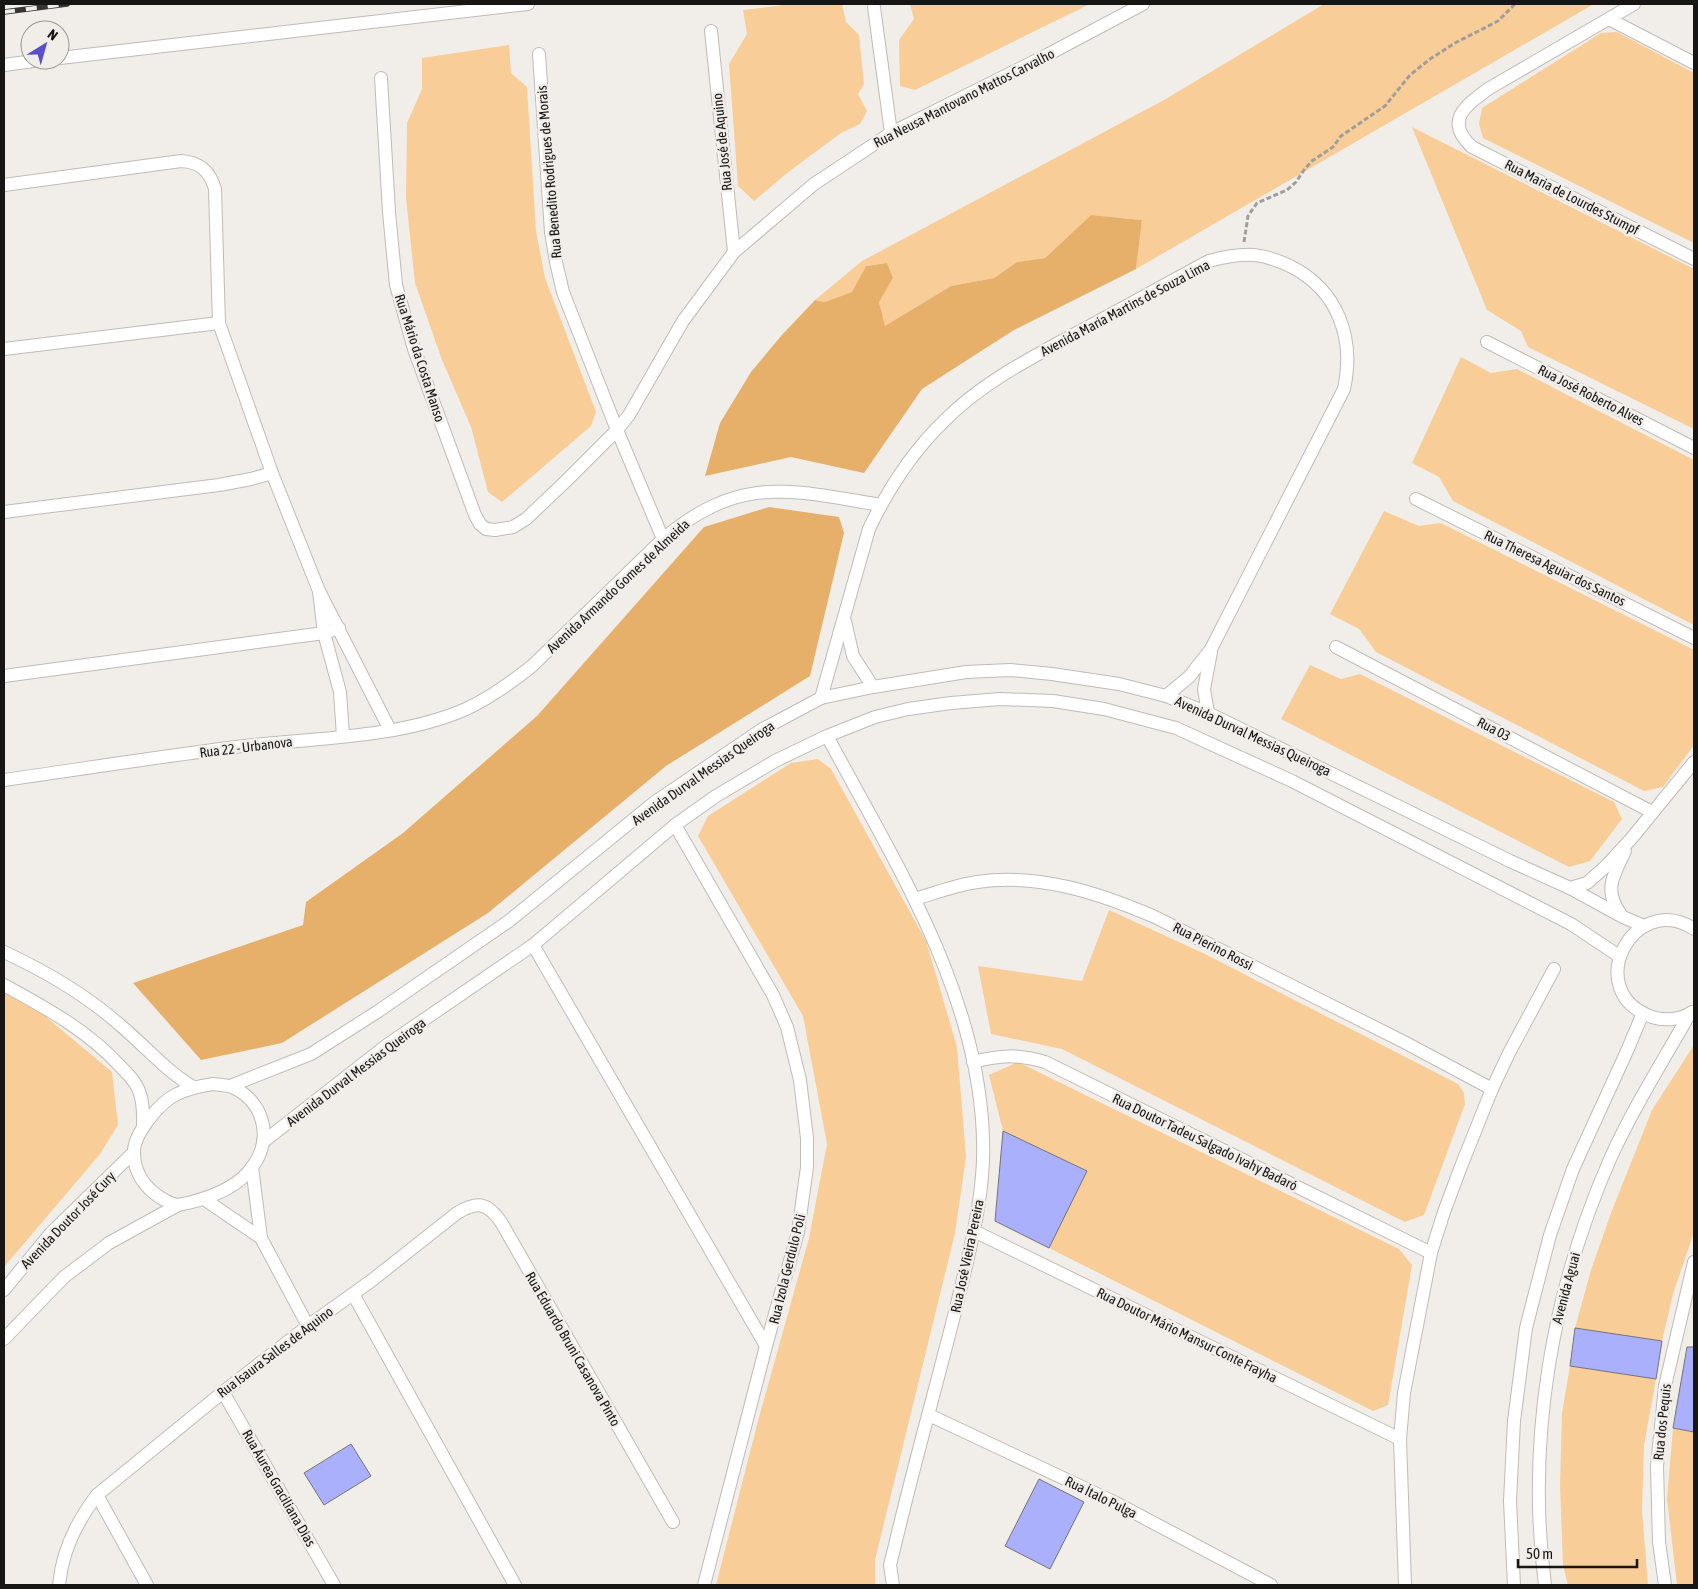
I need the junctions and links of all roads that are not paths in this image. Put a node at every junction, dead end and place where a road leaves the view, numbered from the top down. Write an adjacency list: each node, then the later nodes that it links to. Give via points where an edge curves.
1 (528, 4): 8 (street)
2 (1143, 4): 13 (street, Rua Neusa Mantovano Mattos Carvalho)
3 (1634, 4): 5 (street)
4 (874, 6): 13 (street)
5 (1609, 19): 10 (street); 16 (street, Rua Maria de Lourdes Stumpf, via 1470,103 1458,121 1462,138 1472,147)
6 (711, 31): 15 (street, Rua José de Aquino)
7 (539, 54): 20 (street, Rua Benedito Rodrigues de Morais, via 556,262 563,292)
8 (70, 57)
9 (20, 63): 11 (street)
10 (1694, 63)
11 (4, 65)
12 (381, 78): 26 (street, Rua Mário da Costa Manso, via 393,262 400,300 414,349 475,515 486,529)
13 (891, 133): 15 (street, Rua Neusa Mantovano Mattos Carvalho, via 814,184)
14 (4, 185): 17 (street, via 181,161 200,166 207,171 216,188)
15 (734, 252): 20 (street, Rua Neusa Mantovano Mattos Carvalho, via 683,321)
16 (1694, 259)
17 (220, 323): 19 (street); 22 (street)
18 (1487, 342): 21 (street, Rua José Roberto Alves)
19 (4, 349)
20 (617, 430): 26 (street, Rua Neusa Mantovano Mattos Carvalho, via 526,519 513,527); 27 (street, Rua Benedito Rodrigues de Morais)
21 (1694, 448)
22 (272, 473): 25 (street, via 219,485); 28 (street)
23 (1416, 499): 32 (street, Rua Theresa Aguiar dos Santos)
24 (881, 505): 27 (street, Avenida Armando Gomes de Almeida, via 816,493 746,494 701,511); 29 (street, Avenida Maria Martins de Souza Lima, via 870,529); 34 (street, Avenida Maria Martins de Souza Lima, via 908,463 945,419 979,390 1018,365 1209,261 1234,255 1276,259 1298,270 1329,297 1343,329 1347,376 1344,389)
25 (4, 512)
26 (495, 530)
27 (664, 539): 39 (street, Avenida Armando Gomes de Almeida, via 532,666)
28 (319, 591): 30 (street); 31 (street)
29 (844, 618): 36 (street, Avenida Maria Martins de Souza Lima, via 853,656); 38 (street, Avenida Maria Martins de Souza Lima)
30 (339, 628): 31 (street); 41 (street)
31 (324, 633): 35 (street); 42 (street, via 340,692)
32 (1694, 638)
33 (1336, 647): 46 (street, Rua 03)
34 (1211, 650): 37 (street, Avenida Maria Martins de Souza Lima, via 1189,677); 40 (street, Avenida Maria Martins de Souza Lima, via 1204,689)
35 (4, 676)
36 (873, 687): 37 (street, Avenida Durval Messias Queiroga, via 966,672 1010,670 1119,684); 38 (street, Avenida Durval Messias Queiroga)
37 (1166, 696): 40 (street, Avenida Durval Messias Queiroga)
38 (821, 698): 62 (street, Avenida Durval Messias Queiroga, via 760,730 655,802 509,921 377,1012 311,1054)
39 (484, 700): 41 (street, Rua 22 - Urbanova, via 446,716)
40 (1208, 713): 49 (street, Avenida Durval Messias Queiroga)
41 (390, 730): 42 (street, Rua 22 - Urbanova)
42 (343, 736): 45 (street, Rua 22 - Urbanova, via 237,747)
43 (827, 736): 47 (street, Avenida Durval Messias Queiroga, via 775,760); 50 (street, Rua José Vieira Pereira); 56 (street, Avenida Durval Messias Queiroga, via 875,717 908,709 1000,699 1053,701 1104,709 1176,728 1292,781 1571,924)
44 (1694, 762): 46 (street)
45 (4, 780)
46 (1652, 812): 48 (street)
47 (675, 825): 54 (street, Avenida Durval Messias Queiroga); 80 (street, Rua Izola Gerdulo Poli, via 773,995 787,1027 800,1080 807,1138 805,1188 798,1232)
48 (1631, 838): 49 (street, via 1587,882); 51 (street, via 1611,887 1612,898)
49 (1570, 888): 51 (street, Avenida Durval Messias Queiroga)
50 (915, 899): 61 (street, Rua José Vieira Pereira, via 948,974); 64 (street, Rua Pierino Rossi, via 959,886 1002,880 1074,888 1115,900 1155,917)
51 (1623, 917): 52 (street, Avenida Durval Messias Queiroga)
52 (1644, 926): 53 (street, via 1658,921 1674,921); 56 (street, via 1628,939)
53 (1692, 926)
54 (533, 945): 66 (street, Avenida Durval Messias Queiroga, via 387,1045); 80 (street)
55 (4, 952): 63 (street, via 91,1002)
56 (1619, 956): 59 (street, via 1621,989 1630,1003)
57 (1554, 969): 64 (street)
58 (4, 985): 65 (street, via 72,1023 112,1056 140,1092)
59 (1643, 1013): 60 (street, via 1658,1019 1674,1019); 94 (street, Avenida Aguai, via 1572,1169 1550,1235 1526,1328 1514,1421 1510,1501)
60 (1692, 1013): 95 (street, Avenida Aguai, via 1612,1155 1593,1199 1565,1282 1550,1354 1538,1458)
61 (973, 1062): 72 (street, Rua José Vieira Pereira, via 983,1147); 74 (street, Rua Doutor Tadeu Salgado Ivahy Badaró, via 994,1057 1024,1056 1045,1062)
62 (230, 1086): 63 (street); 66 (street, via 253,1102 260,1113)
63 (193, 1087): 65 (street, via 175,1094)
64 (1492, 1089): 74 (street, via 1453,1186)
65 (143, 1128): 67 (street)
66 (263, 1142): 68 (street)
67 (134, 1152): 70 (street, via 137,1170 146,1186 157,1196); 76 (street, Avenida Doutor José Cury, via 51,1234)
68 (252, 1167): 69 (street, via 242,1179); 73 (street)
69 (204, 1199): 70 (street); 73 (street)
70 (178, 1205): 79 (street, via 109,1243 64,1277)
71 (457, 1214): 77 (street, Rua Isaura Salles de Aquino); 85 (street, Rua Eduardo Bruni Casanova Pinto, via 478,1204 489,1208 501,1222)
72 (974, 1231): 82 (street, Rua José Vieira Pereira); 83 (street, Rua Doutor Mário Mansur Conte Frayha)
73 (261, 1238): 78 (street)
74 (1431, 1253): 83 (street, via 1404,1393)
75 (1694, 1262): 96 (street, Rua dos Pequis, via 1665,1386 1657,1466 1659,1542)
76 (4, 1290)
77 (353, 1294): 78 (street, Rua Isaura Salles de Aquino); 89 (street)
78 (308, 1326): 81 (street, Rua Isaura Salles de Aquino)
79 (4, 1339)
80 (766, 1346): 90 (street, Rua Izola Gerdulo Poli)
81 (223, 1392): 84 (street, Rua Isaura Salles de Aquino); 88 (street, Rua Áurea Graciliana Dias)
82 (929, 1415): 91 (street, Rua José Vieira Pereira, via 890,1565); 92 (street, Rua Ítalo Pulga, via 1116,1504)
83 (1400, 1439): 93 (street)
84 (97, 1495): 86 (street, Rua Isaura Salles de Aquino, via 85,1510 71,1538); 87 (street)
85 (673, 1522)
86 (59, 1585)
87 (147, 1585)
88 (334, 1585)
89 (515, 1585)
90 (704, 1585)
91 (893, 1585)
92 (1270, 1585)
93 (1405, 1585)
94 (1514, 1585)
95 (1545, 1585)
96 (1665, 1585)

